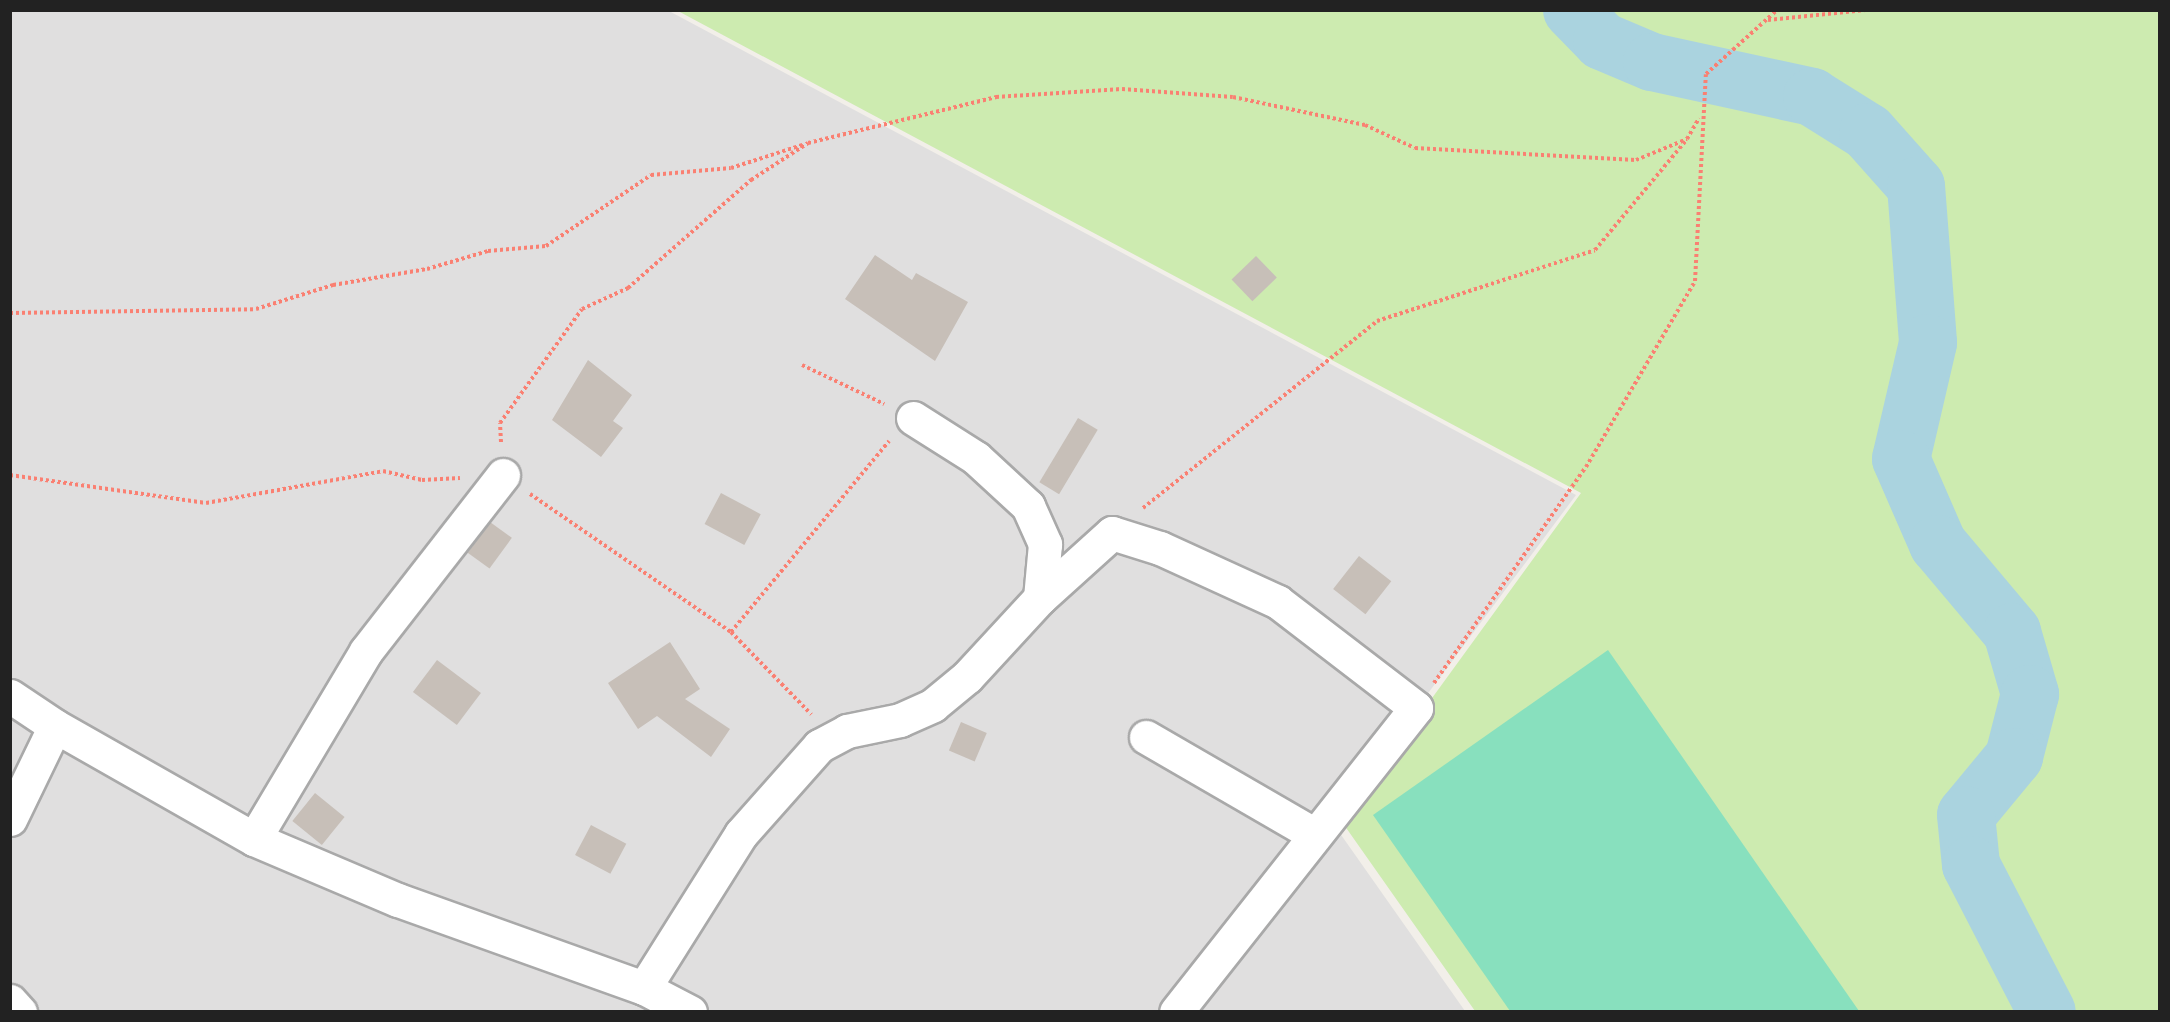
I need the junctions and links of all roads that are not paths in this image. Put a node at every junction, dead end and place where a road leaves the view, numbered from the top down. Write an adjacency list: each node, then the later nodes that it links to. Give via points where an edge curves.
1 (913, 418): 3 (street, via 976,458 1028,506 1045,544)
2 (503, 476): 9 (street, via 366,651)
3 (1040, 598): 8 (street, via 1112,533 1160,548 1278,602 1416,708); 10 (street, via 967,677 933,705 900,720 833,736 741,834)
4 (10, 696): 5 (street)
5 (55, 726): 7 (street); 9 (street)
6 (1146, 737): 8 (street)
7 (10, 819)
8 (1315, 835): 14 (street)
9 (254, 839): 10 (street, via 398,900)
10 (644, 988): 13 (street)
11 (10, 1001): 12 (street)
12 (20, 1011)
13 (690, 1011)
14 (1176, 1011)

